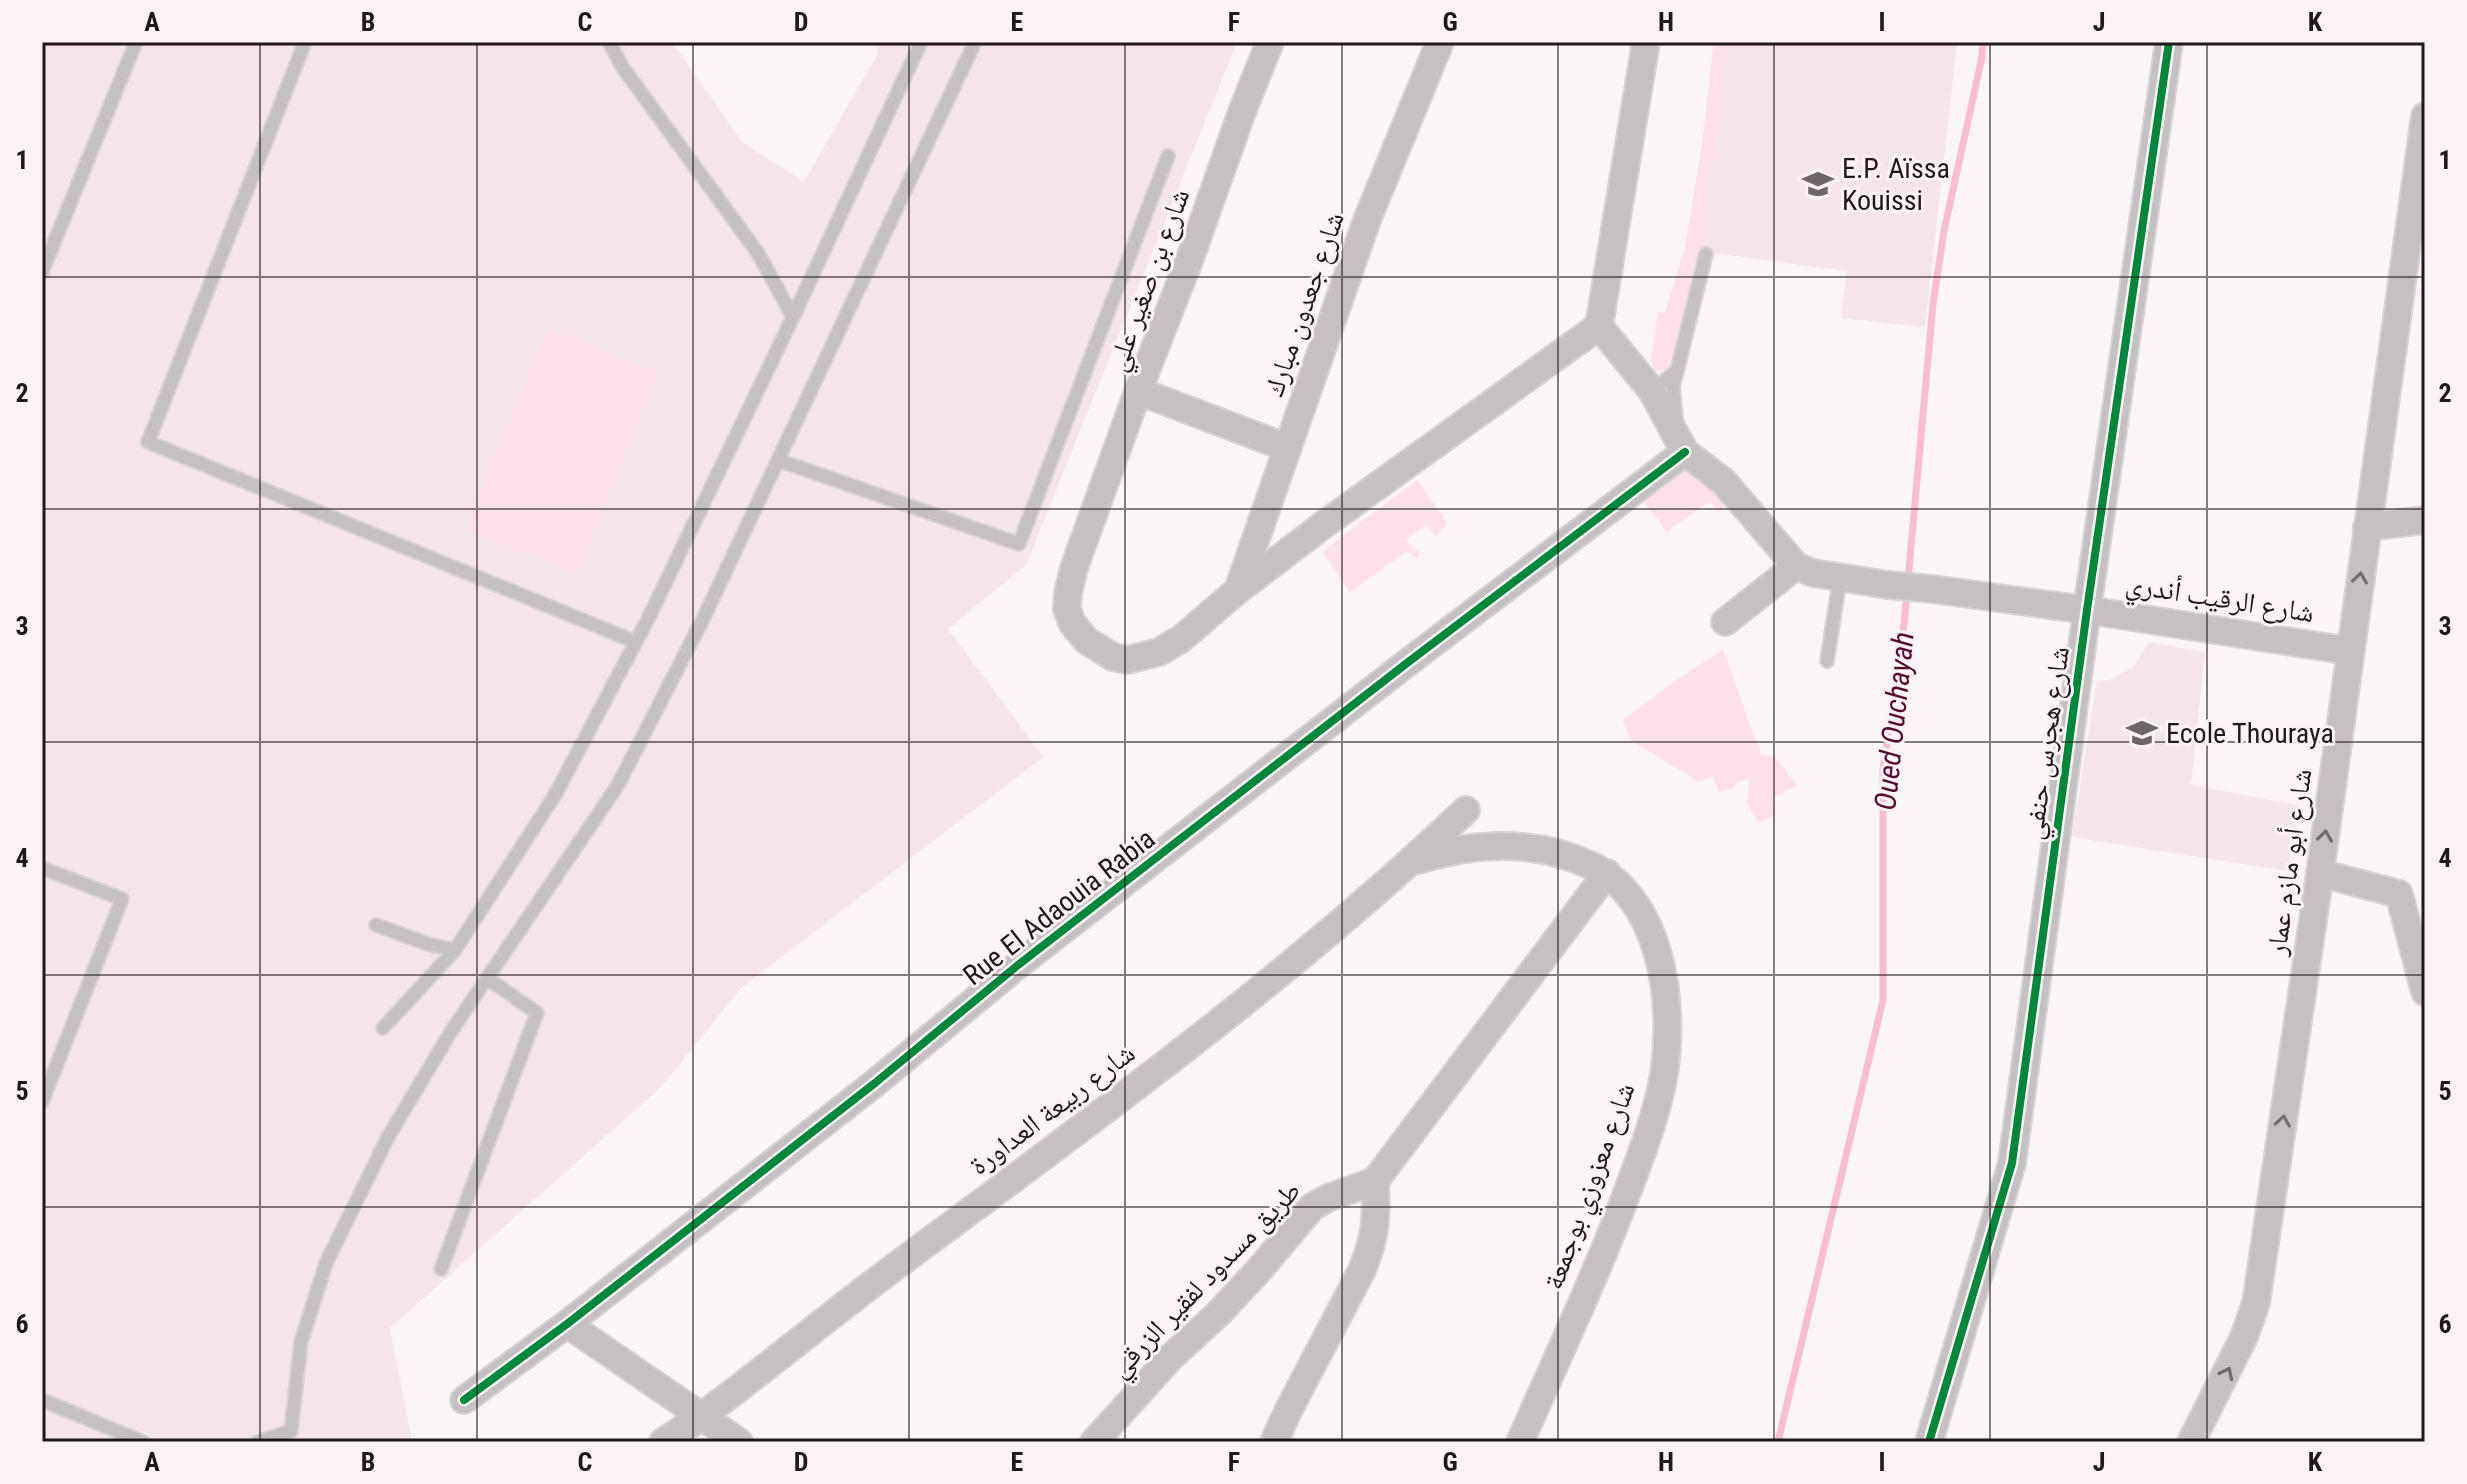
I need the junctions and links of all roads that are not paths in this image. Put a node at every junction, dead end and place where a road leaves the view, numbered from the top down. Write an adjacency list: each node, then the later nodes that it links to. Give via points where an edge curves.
1 (136, 42): 15 (lane)
2 (305, 42): 31 (lane, via 148,442)
3 (609, 42): 16 (lane, via 758,253)
4 (921, 42): 16 (lane)
5 (975, 42): 23 (lane)
6 (1270, 42): 19 (street, شارع بن صغير علي)
7 (1440, 42): 21 (street, شارع جعدون مبارك, via 1367,220)
8 (1646, 42): 17 (street)
9 (2169, 42): 29 (street, شارع هجرس حنفي)
10 (2425, 116): 13 (street, شارع أبو مازم عمار)
11 (1168, 156): 23 (lane, via 1019,544)
12 (2425, 203): 13 (street)
13 (2409, 231): 25 (street, شارع أبو مازم عمار)
14 (1706, 254): 18 (lane)
15 (42, 272)
16 (793, 317): 31 (lane)
17 (1599, 326): 20 (street); 28 (street)
18 (1677, 371): 20 (lane); 22 (lane, via 1674,408)
19 (1138, 391): 21 (street, شارع بن صغير علي); 28 (street, via 1074,568 1067,609 1072,623 1086,640 1113,657 1143,657 1181,639)
20 (1652, 391): 22 (street)
21 (1288, 448): 28 (street, شارع جعدون مبارك)
22 (1685, 452): 26 (street, via 1724,482); 47 (street, Rue El Adaouia Rabia, via 1018,965)
23 (778, 460): 41 (lane, via 618,785)
24 (2425, 520): 25 (street)
25 (2367, 527): 32 (street, شارع أبو مازم عمار, one-way to 25)
26 (1796, 566): 27 (street, شارع الرقيب أندري); 30 (street)
27 (1840, 578): 29 (street, شارع الرقيب أندري); 33 (lane)
28 (1238, 590)
29 (2087, 610): 32 (street, شارع الرقيب أندري); 58 (street, شارع هجرس حنفي, via 2012,1163)
30 (1725, 622)
31 (636, 642): 40 (lane, via 555,795)
32 (2350, 651): 38 (street, شارع أبو مازم عمار, one-way to 32)
33 (1827, 661)
34 (1466, 810): 35 (street, شارع ربيعة العداورة)
35 (1411, 863): 37 (street, شارع معزوزي بوجمعة, via 1490,845 1558,853); 50 (street, شارع ربيعة العداورة, via 1110,1107)
36 (42, 868): 44 (lane, via 122,899)
37 (1607, 873): 45 (street); 57 (street, شارع معزوزي بوجمعة, via 1637,905 1658,955 1667,1032 1664,1073 1612,1232)
38 (2320, 873): 42 (street, via 2399,894); 59 (street, شارع أبو مازم عمار, one-way to 38, via 2256,1303)
39 (376, 925): 40 (lane)
40 (455, 950): 43 (lane)
41 (487, 978): 46 (lane, via 537,1013); 52 (lane, via 388,1137 326,1263 301,1342 291,1431)
42 (2425, 992)
43 (383, 1028)
44 (42, 1102)
45 (1375, 1181): 55 (street, طريق مسدود لفقير الزرقي, via 1312,1207 1260,1269); 56 (street, via 1376,1227 1370,1250)
46 (441, 1269)
47 (567, 1324): 49 (street, Rue El Adaouia Rabia); 50 (street)
48 (42, 1400): 51 (lane)
49 (464, 1400)
50 (701, 1417): 53 (street, شارع ربيعة العداورة); 54 (street)
51 (143, 1442)
52 (257, 1442)
53 (663, 1442)
54 (739, 1442)
55 (1094, 1442)
56 (1274, 1442)
57 (1520, 1442)
58 (1929, 1442)
59 (2191, 1442)

